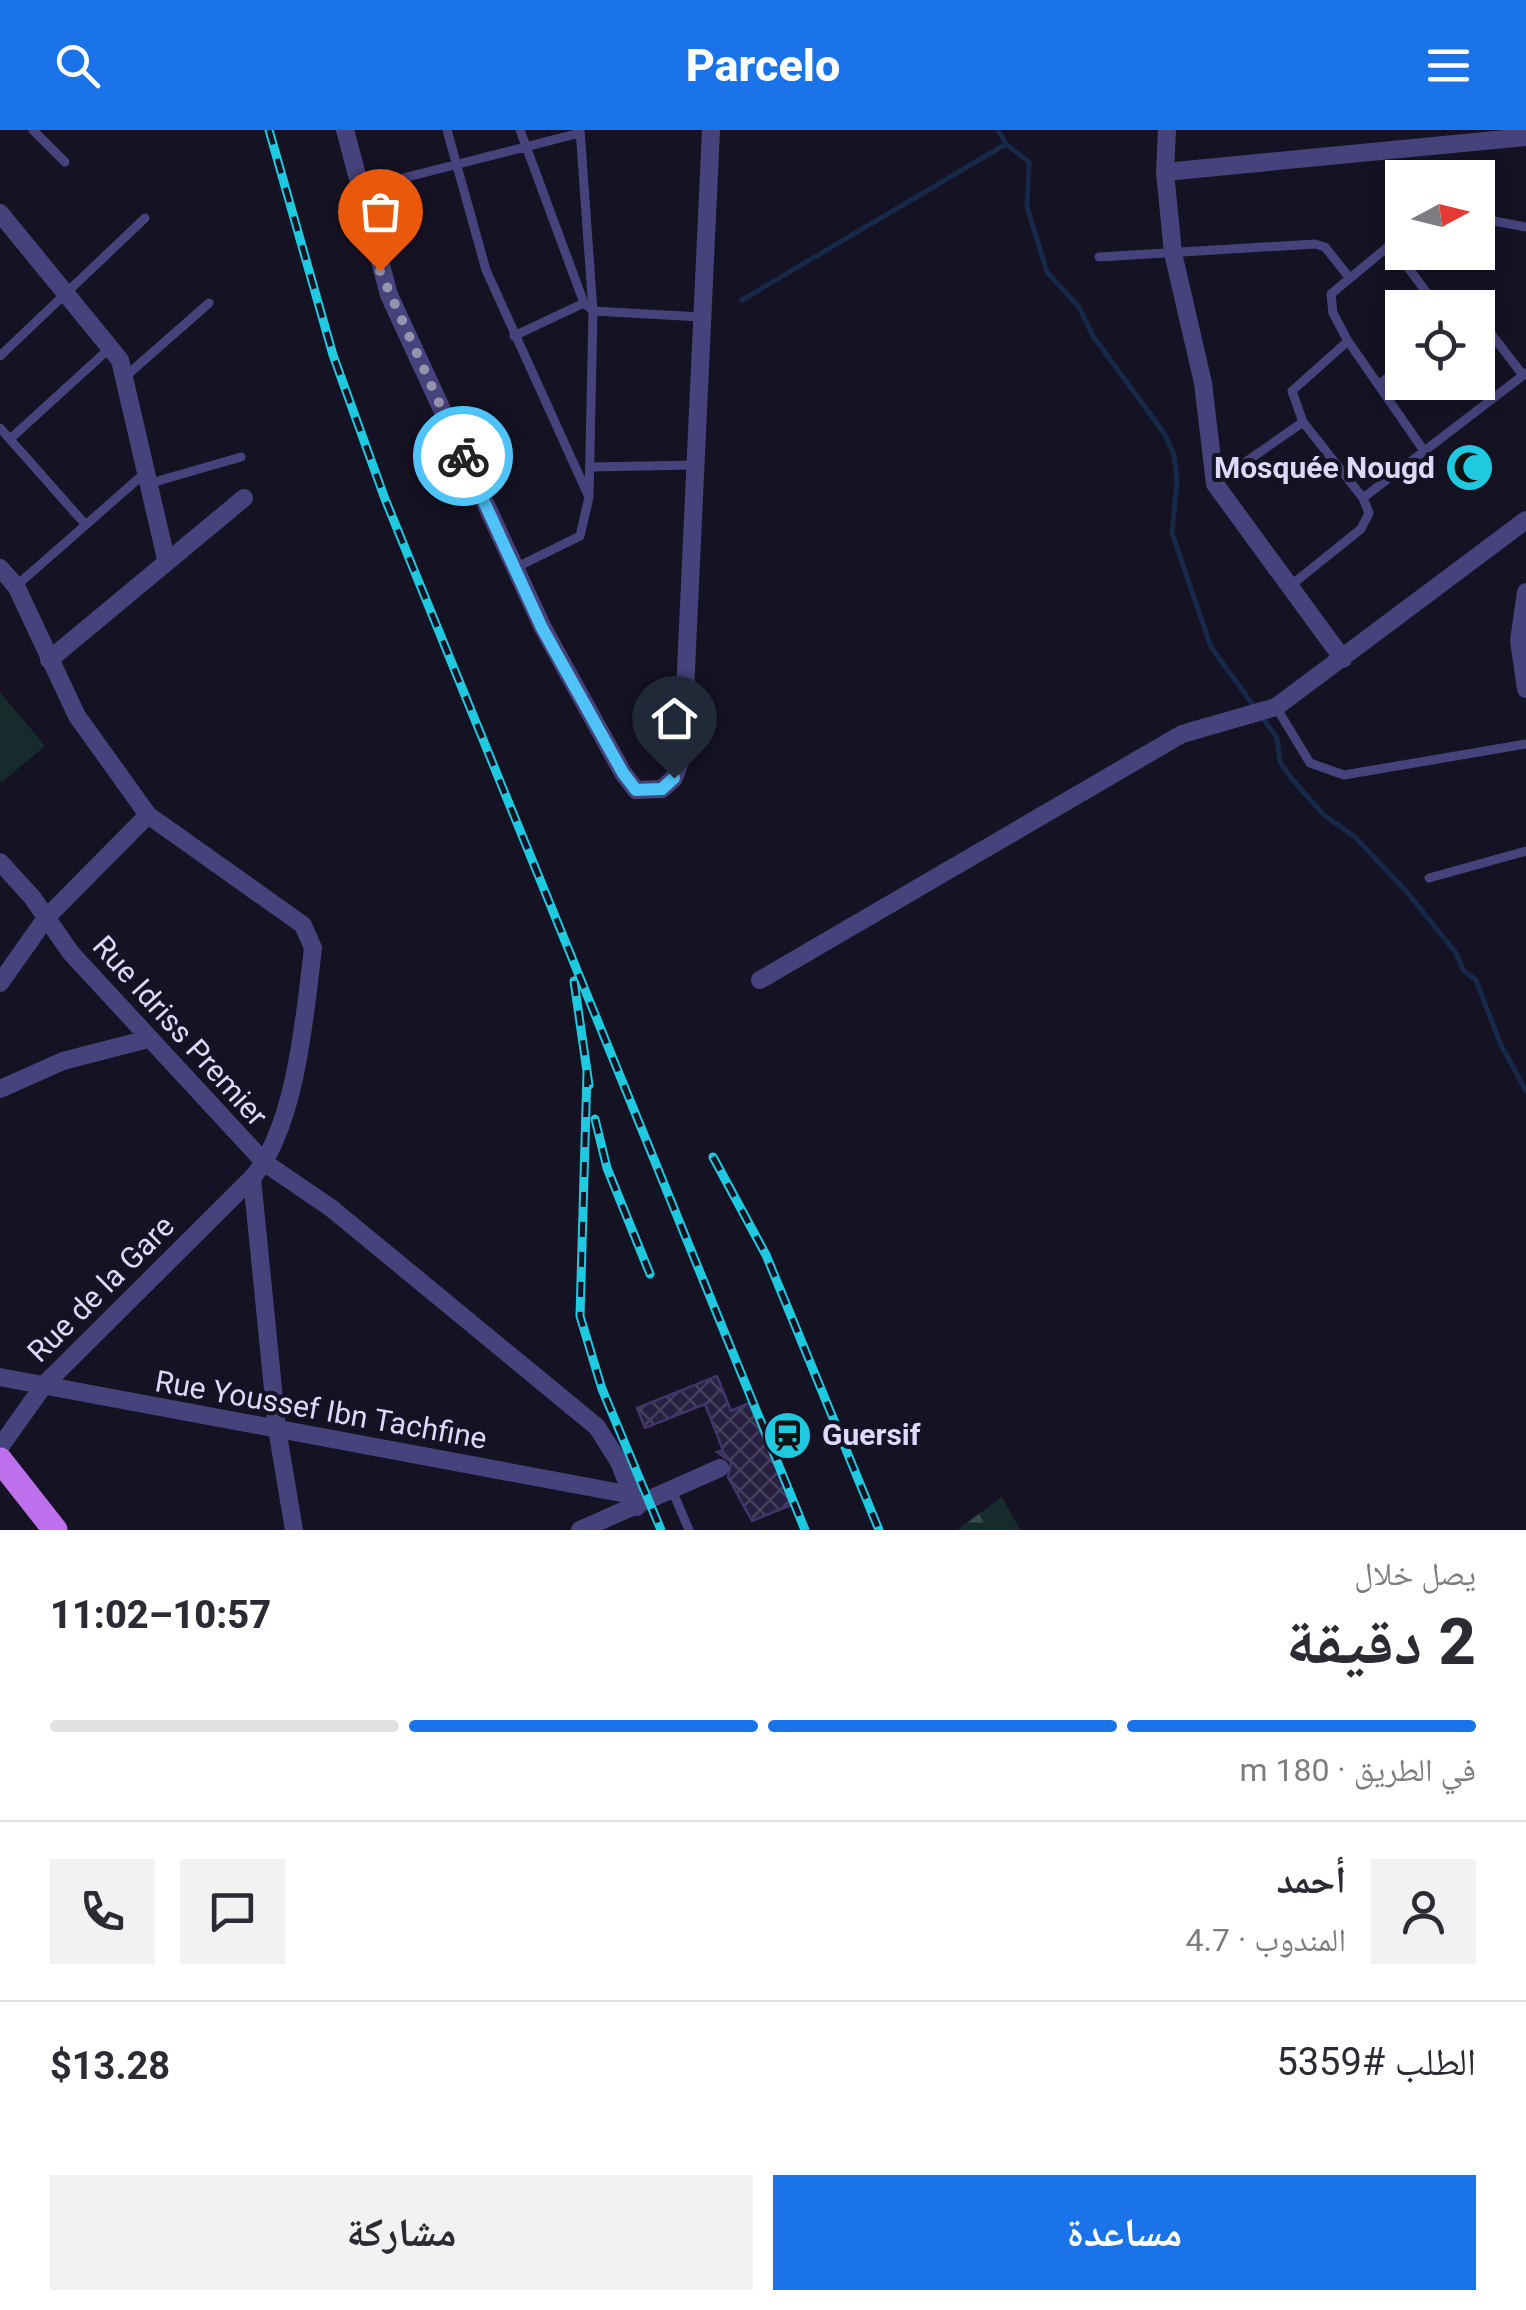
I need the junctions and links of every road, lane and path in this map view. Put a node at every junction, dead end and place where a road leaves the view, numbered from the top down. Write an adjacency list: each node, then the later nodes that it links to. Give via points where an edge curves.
1 (33, 130): 10 (lane)
2 (345, 130): 13 (street)
3 (447, 130): 11 (lane)
4 (520, 130): 9 (lane)
5 (711, 130): 26 (street)
6 (1166, 130): 12 (street)
7 (580, 132): 9 (lane); 25 (lane)
8 (1526, 137): 12 (street)
9 (524, 145): 11 (lane); 24 (lane)
10 (65, 162)
11 (455, 162): 13 (lane); 28 (lane, via 477,246)
12 (1165, 172): 19 (street)
13 (360, 189): 54 (street, via 388,295)
14 (145, 218): 22 (lane)
15 (1495, 221): 17 (lane)
16 (4, 225): 22 (street)
17 (1526, 227)
18 (1385, 246): 21 (lane)
19 (1173, 253): 20 (lane); 21 (lane, via 1321,244); 46 (street, via 1204,383)
20 (1099, 257)
21 (1348, 276): 30 (lane, via 1329,300)
22 (68, 292): 31 (lane); 32 (street)
23 (209, 303): 35 (lane)
24 (584, 303): 25 (lane); 28 (lane)
25 (593, 311): 26 (lane); 44 (lane)
26 (701, 317): 43 (street)
27 (0, 333): 31 (lane)
28 (514, 336): 47 (lane)
29 (1495, 337): 34 (lane)
30 (1348, 341): 37 (lane); 38 (lane, via 1296,384 1292,400)
31 (11, 344): 33 (lane)
32 (112, 346): 35 (street); 40 (lane)
33 (0, 356)
34 (1524, 374): 41 (lane)
35 (126, 376): 45 (street)
36 (1385, 380): 37 (lane)
37 (1380, 384): 41 (lane)
38 (1303, 422): 46 (lane); 49 (lane)
39 (0, 428): 40 (lane)
40 (10, 439): 51 (lane)
41 (1422, 448): 49 (lane)
42 (241, 457): 45 (lane)
43 (695, 464): 44 (lane); 54 (street, via 682,756 662,789 636,790 623,773)
44 (590, 467): 47 (lane)
45 (149, 477): 51 (lane); 52 (street)
46 (1215, 484): 56 (street)
47 (590, 497): 54 (lane, via 580,536)
48 (244, 498): 52 (street)
49 (1363, 498): 56 (lane, via 1369,513 1361,530)
50 (1526, 520): 59 (street)
51 (85, 524): 55 (lane)
52 (166, 560): 60 (street)
53 (0, 568): 55 (street)
54 (515, 568)
55 (16, 586): 60 (street)
56 (1290, 586): 59 (street)
57 (1526, 592): 58 (street)
58 (1523, 641): 61 (street)
59 (1343, 659): 62 (street)
60 (50, 660): 64 (street, via 76,716)
61 (1526, 689)
62 (1276, 707): 63 (lane, via 1310,762 1344,775); 69 (street, via 1182,734)
63 (1526, 744)
64 (148, 815): 68 (street); 73 (street, via 310,935 294,1066)
65 (1526, 851): 67 (lane)
66 (0, 862): 68 (street, Rue Idriss Premier)
67 (1429, 878)
68 (46, 918): 70 (street); 71 (street, Rue Idriss Premier)
69 (760, 980)
70 (0, 983)
71 (148, 1039): 72 (street, via 63,1061); 73 (street, Rue Idriss Premier)
72 (0, 1088)
73 (265, 1163): 74 (street, Rue Idriss Premier); 84 (street, via 331,1208 597,1426)
74 (252, 1178): 75 (street, Rue de la Gare); 79 (street, Rue Idriss Premier)
75 (72, 1356): 77 (street, Rue de la Gare); 78 (street)
76 (0, 1377): 77 (street, Rue Youssef Ibn Tachfine)
77 (44, 1384): 78 (street, Rue Youssef Ibn Tachfine); 80 (street, Rue de la Gare)
78 (84, 1395): 79 (street, Rue Youssef Ibn Tachfine)
79 (276, 1429): 84 (street, Rue Youssef Ibn Tachfine); 86 (street, Rue Idriss Premier)
80 (0, 1447)
81 (0, 1460): 85 (main road)
82 (720, 1468): 83 (street)
83 (672, 1490): 84 (street); 88 (lane)
84 (634, 1501): 87 (street)
85 (55, 1530)
86 (294, 1530)
87 (580, 1530)
88 (689, 1530)

